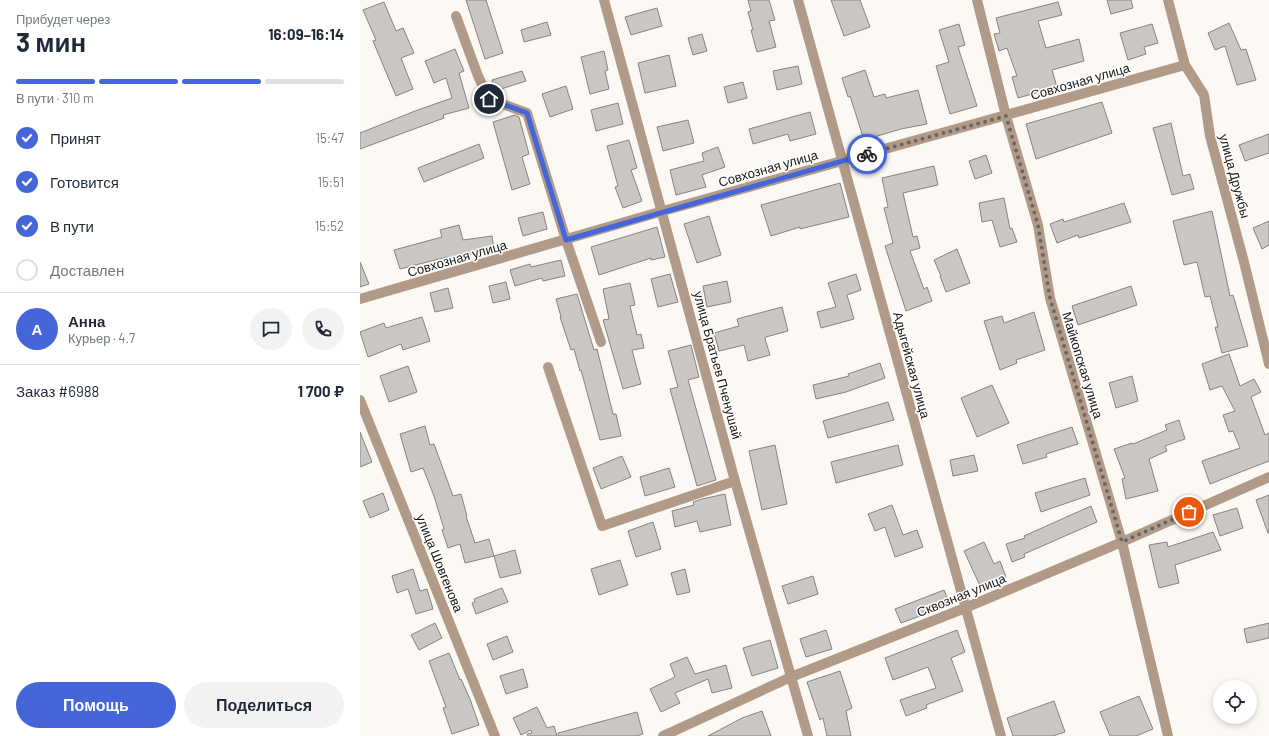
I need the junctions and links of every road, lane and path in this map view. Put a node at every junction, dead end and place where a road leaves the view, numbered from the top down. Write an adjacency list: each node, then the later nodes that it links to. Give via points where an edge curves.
1 (604, 0): 9 (street, улица Братьев Пченушай)
2 (798, 0): 8 (street, Адыгейская улица)
3 (977, 0): 7 (street, Майкопская улица)
4 (1168, 0): 6 (street, улица Дружбы)
5 (456, 16): 10 (street, via 489,99 527,113)
6 (1185, 65): 7 (street, Совхозная улица); 13 (street, улица Дружбы, via 1204,95 1210,136)
7 (1006, 116): 8 (street, Совхозная улица); 18 (street, Майкопская улица, via 1038,225 1050,298)
8 (843, 160): 9 (street, Совхозная улица); 19 (street, Адыгейская улица)
9 (663, 211): 10 (street, Совхозная улица); 17 (street, улица Братьев Пченушай)
10 (566, 240): 11 (street, Совхозная улица); 12 (street)
11 (360, 299)
12 (601, 342)
13 (1269, 364)
14 (548, 367): 17 (street, via 602,526)
15 (360, 400): 21 (street, улица Шовгенова)
16 (1269, 477): 18 (street, Сквозная улица)
17 (736, 481): 20 (street, улица Братьев Пченушай)
18 (1122, 542): 19 (street, Сквозная улица); 25 (street, Майкопская улица)
19 (965, 608): 20 (street, Сквозная улица); 24 (street, Адыгейская улица)
20 (791, 677): 22 (street, Сквозная улица); 23 (street, улица Братьев Пченушай)
21 (495, 736)
22 (663, 736)
23 (808, 736)
24 (1001, 736)
25 (1168, 736)

